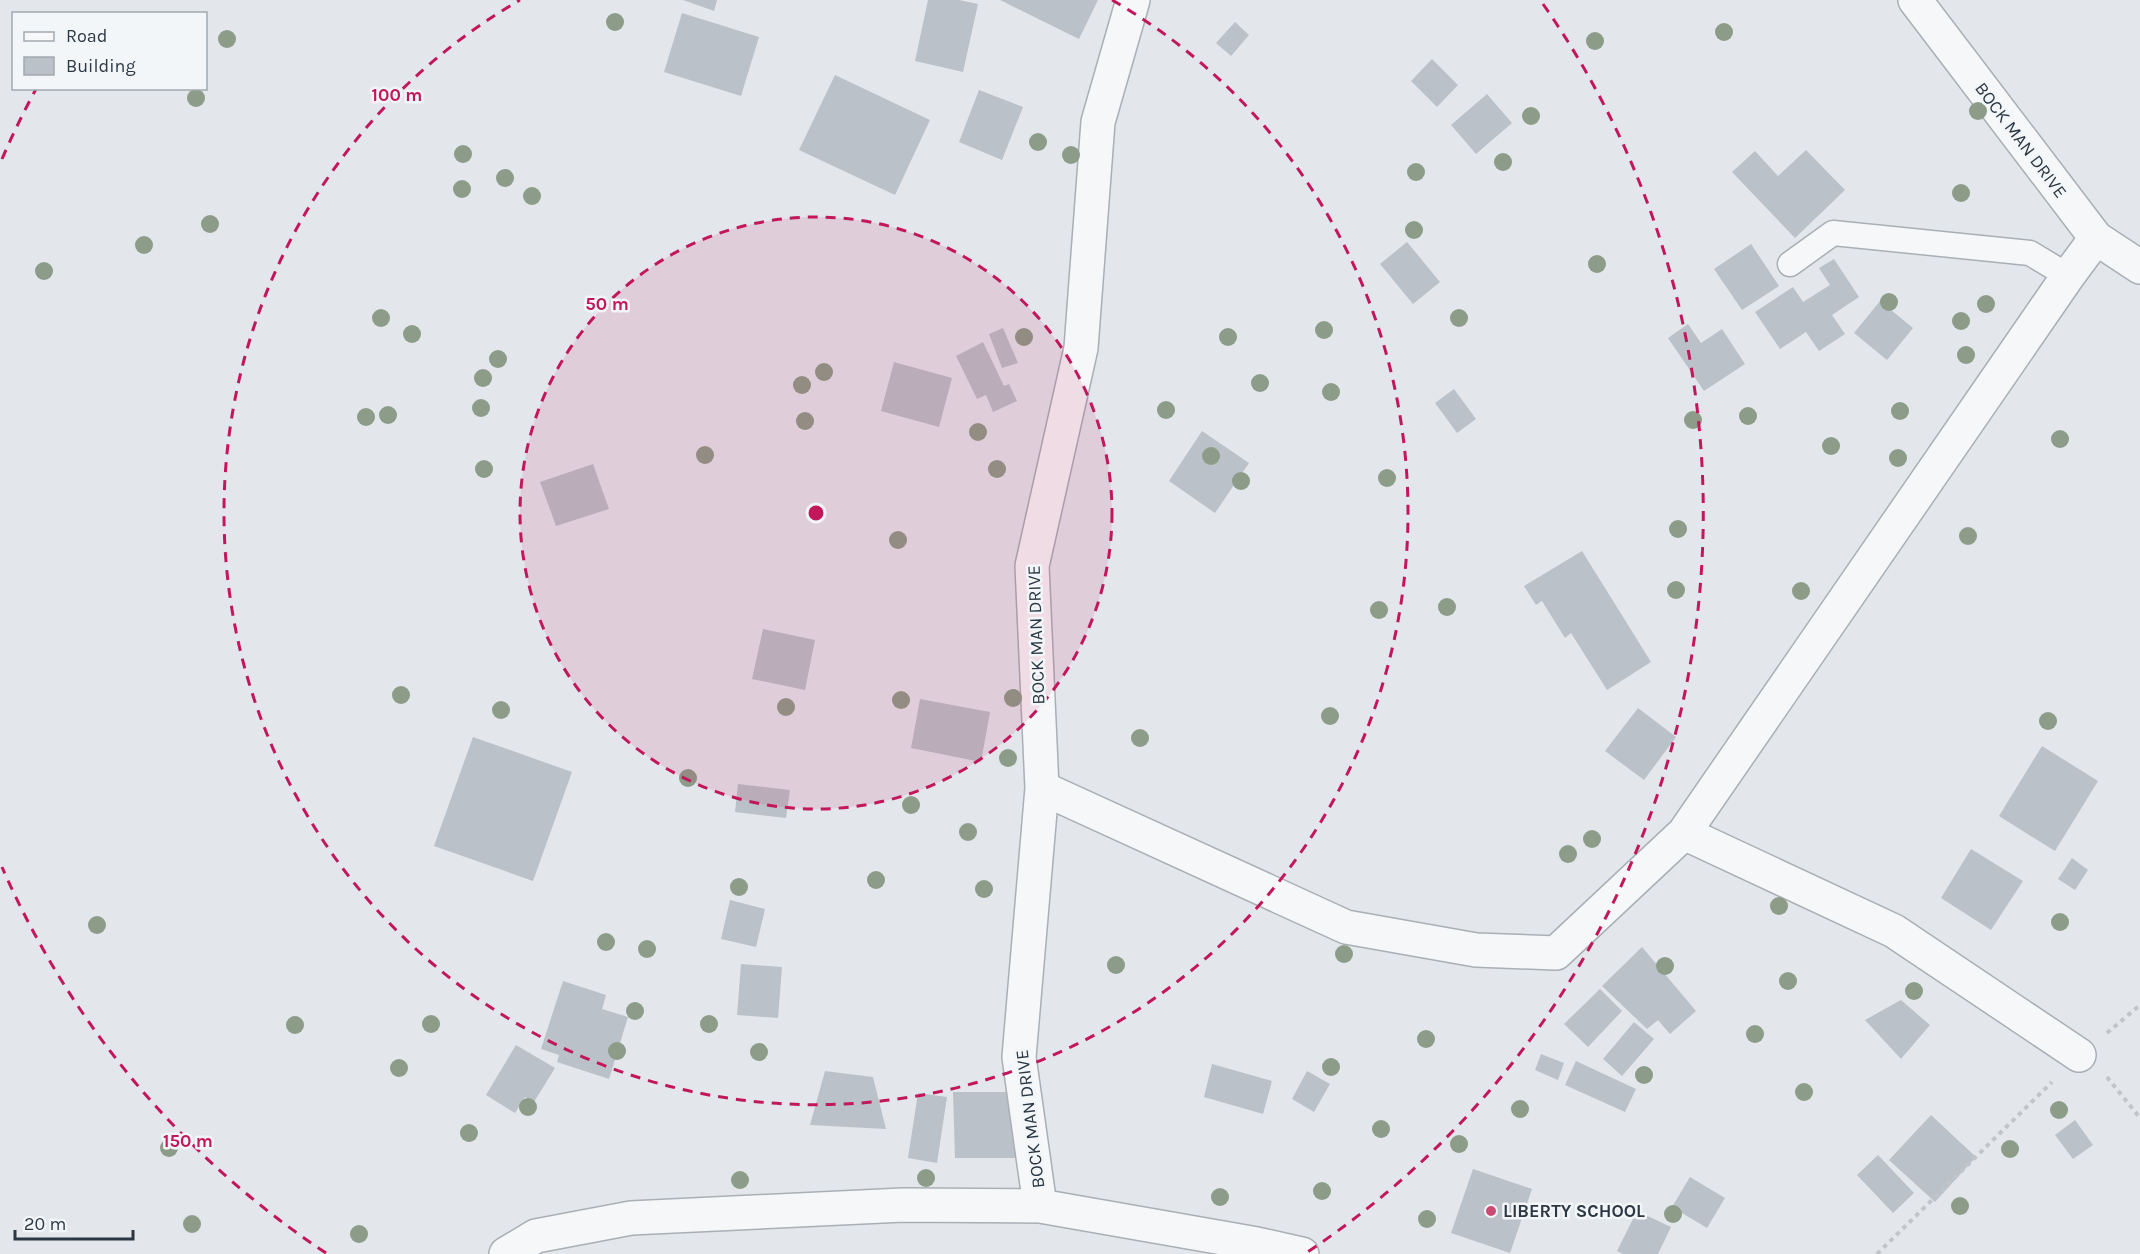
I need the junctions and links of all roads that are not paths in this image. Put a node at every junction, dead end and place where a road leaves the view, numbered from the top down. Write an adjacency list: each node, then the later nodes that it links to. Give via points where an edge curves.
1 (1133, 0): 7 (street, BOCK MAN DRIVE, via 1098,122 1080,348 1032,566)
2 (1915, 0): 3 (street, BOCK MAN DRIVE)
3 (2096, 238): 5 (street, BOCK MAN DRIVE); 6 (street)
4 (1790, 264): 6 (lane, via 1833,233 2030,253)
5 (2140, 267)
6 (2067, 276): 8 (street)
7 (1042, 788): 8 (street, via 1346,927 1476,950 1556,953); 10 (street, BOCK MAN DRIVE, via 1019,1057)
8 (1684, 833): 9 (street, via 1894,931)
9 (2083, 1053)
10 (1040, 1206): 11 (street, BOCK MAN DRIVE, via 903,1205 630,1218); 13 (street, BOCK MAN DRIVE)
11 (541, 1245): 12 (street, BOCK MAN DRIVE)
12 (507, 1254)
13 (1302, 1254)

